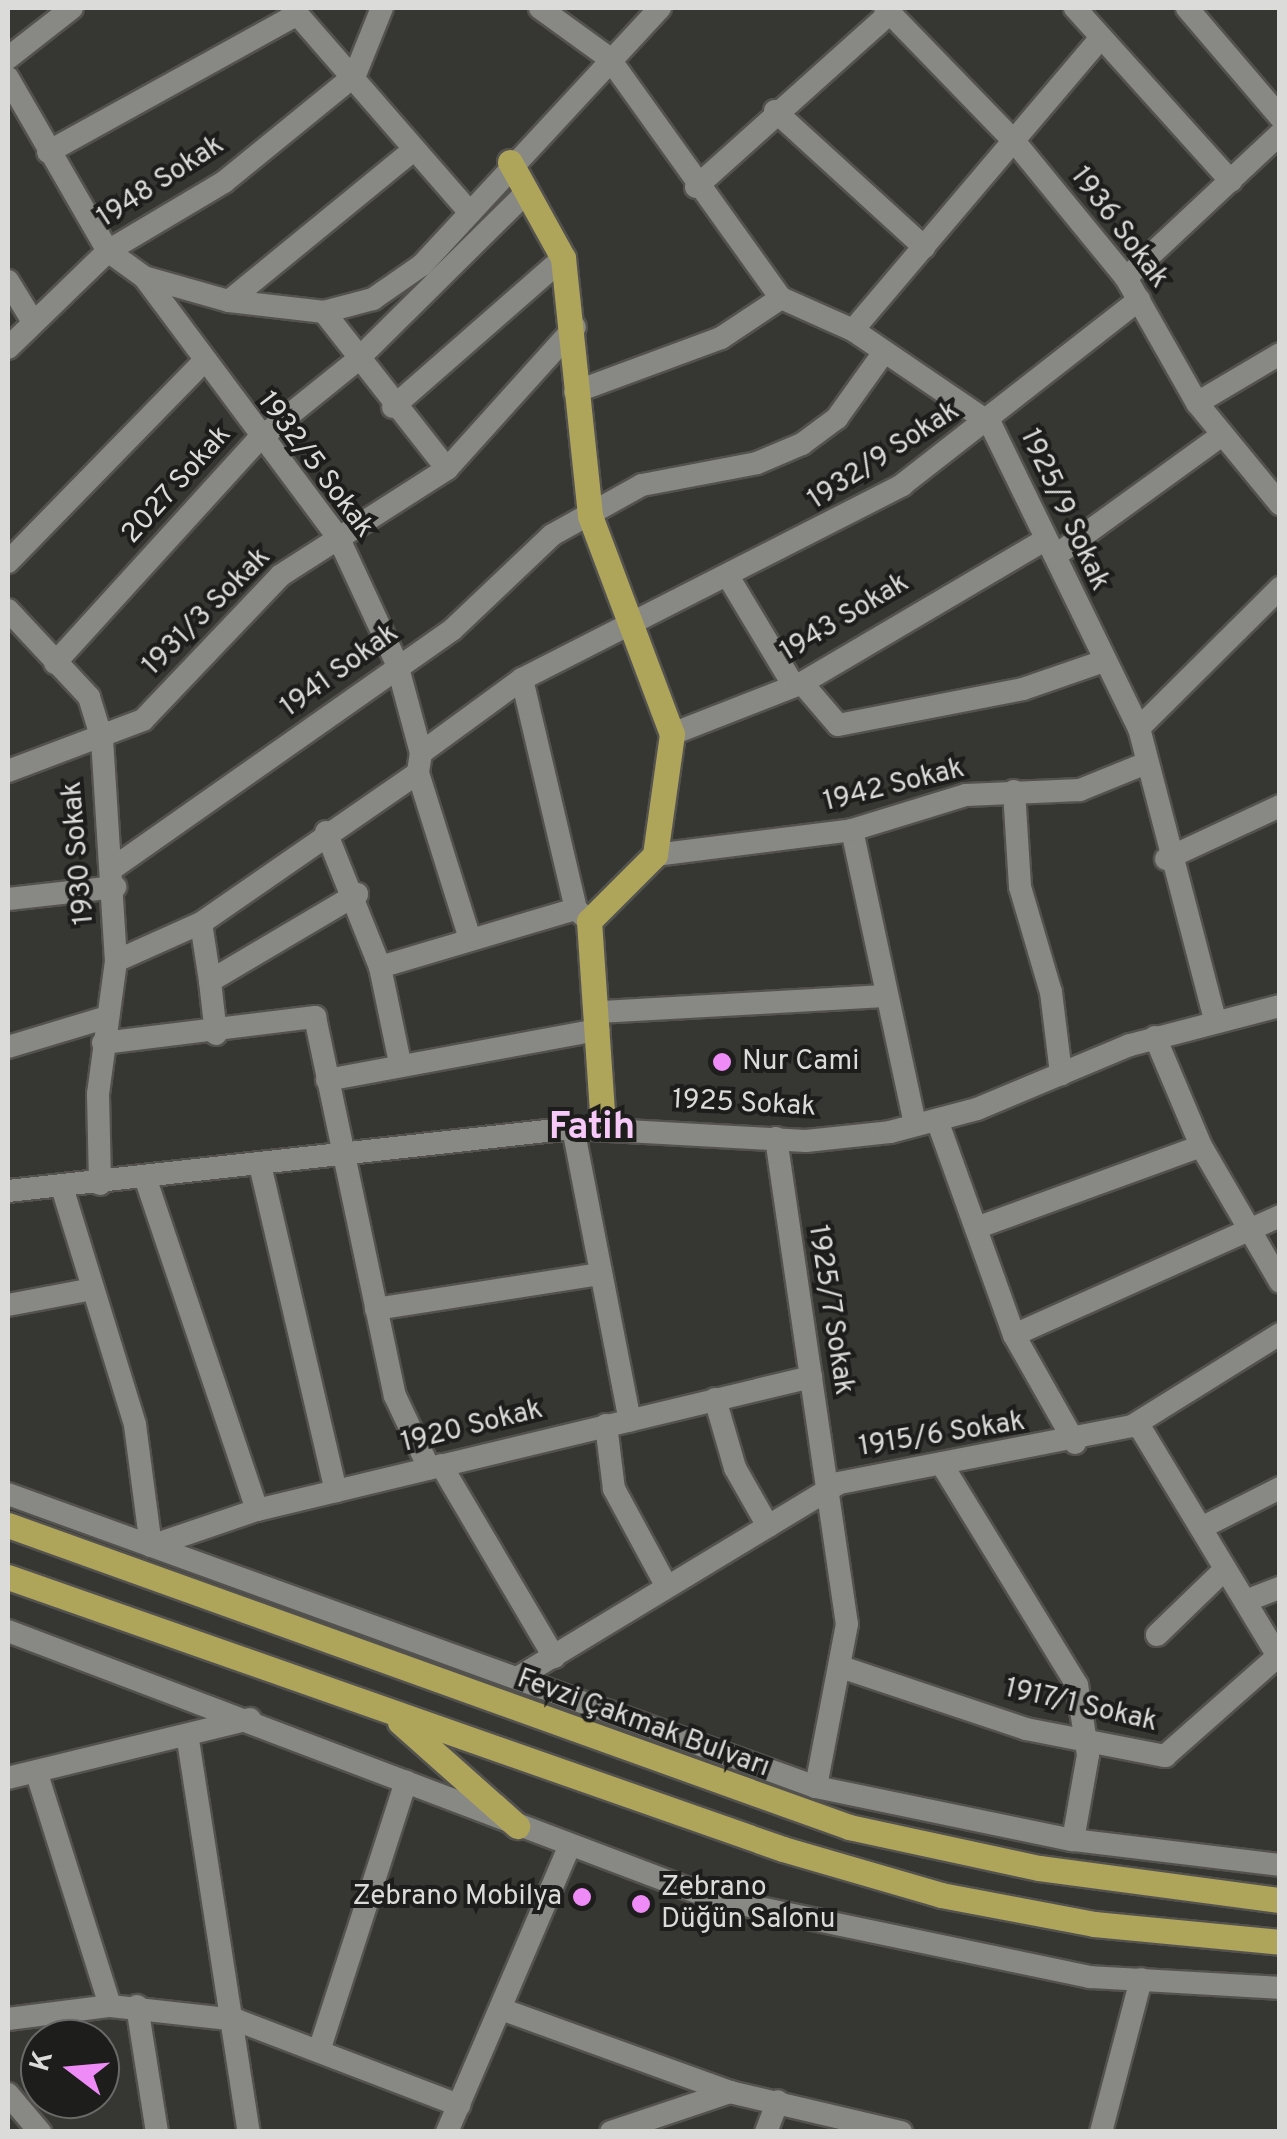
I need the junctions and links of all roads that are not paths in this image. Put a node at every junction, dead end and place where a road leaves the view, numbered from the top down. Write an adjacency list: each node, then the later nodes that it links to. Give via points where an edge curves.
1 (72, 8): 10 (street)
2 (382, 8): 12 (street)
3 (540, 8): 11 (street, 1925/9 Sokak)
4 (660, 8): 11 (street)
5 (1186, 8): 15 (street)
6 (1079, 9): 9 (street)
7 (887, 10): 14 (street); 17 (street, 1936 Sokak)
8 (294, 12): 12 (street); 18 (street)
9 (1102, 38): 17 (street); 21 (street)
10 (8, 58)
11 (608, 58): 20 (street); 22 (street, 1925/9 Sokak)
12 (356, 75): 19 (street); 26 (street, 1948 Sokak, via 224,182)
13 (11, 93): 18 (street, 1932/5 Sokak)
14 (775, 111): 22 (street); 25 (street)
15 (1280, 117)
16 (1280, 134): 21 (street)
17 (1014, 141): 25 (street); 29 (street, 1936 Sokak)
18 (48, 152): 26 (street, 1932/5 Sokak)
19 (410, 153): 24 (street); 33 (street)
20 (510, 162): 23 (main road); 24 (street)
21 (1231, 181): 29 (street)
22 (696, 187): 31 (street, 1925/9 Sokak)
23 (527, 192): 27 (main road); 42 (street, 2027 Sokak)
24 (470, 213): 34 (street, via 373,299)
25 (924, 248): 37 (street)
26 (108, 251): 28 (street, 1932/5 Sokak); 35 (street, 1948 Sokak)
27 (563, 258): 36 (main road); 45 (street)
28 (144, 277): 33 (street); 41 (street, 1932/5 Sokak)
29 (1126, 278): 32 (street, 1936 Sokak)
30 (8, 281): 35 (street)
31 (781, 298): 37 (street, 1925/9 Sokak); 43 (street, via 721,338)
32 (1138, 300): 44 (street, 1936 Sokak); 46 (street, 1932/9 Sokak)
33 (229, 301): 34 (street)
34 (324, 312): 42 (street)
35 (32, 320): 38 (street, 1948 Sokak)
36 (575, 327): 43 (main road); 49 (street, 1931/3 Sokak)
37 (853, 330): 39 (street, 1925/9 Sokak)
38 (8, 348)
39 (884, 352): 46 (street, 1925/9 Sokak); 51 (street, 1941 Sokak, via 838,418 802,444 757,463 642,485)
40 (1280, 354): 44 (street)
41 (203, 362): 48 (street, 1932/5 Sokak); 54 (street)
42 (355, 362): 45 (street); 48 (street, 2027 Sokak)
43 (575, 392): 51 (main road)
44 (1198, 403): 47 (street, 1936 Sokak)
45 (392, 406): 49 (street)
46 (990, 423): 53 (street, 1925/9 Sokak); 55 (street, 1932/9 Sokak, via 902,485)
47 (1222, 434): 50 (street, 1936 Sokak); 53 (street, 1943 Sokak)
48 (257, 441): 52 (street, 1932/5 Sokak); 60 (street, 2027 Sokak)
49 (447, 469): 52 (street, 1931/3 Sokak)
50 (1280, 504)
51 (590, 516): 58 (main road); 61 (street, 1941 Sokak, via 552,535 452,630)
52 (338, 538): 61 (street, 1932/5 Sokak); 66 (street, 1931/3 Sokak, via 281,575 143,720)
53 (1049, 548): 59 (street, 1925/9 Sokak); 63 (street, 1943 Sokak)
54 (8, 562)
55 (729, 578): 58 (street, 1932/9 Sokak); 63 (street)
56 (1280, 588): 64 (street)
57 (8, 610): 60 (street, 1930 Sokak)
58 (636, 622): 62 (street, 1932/9 Sokak); 65 (main road)
59 (1101, 662): 63 (street, via 1023,689 838,724); 64 (street, 1925/9 Sokak)
60 (55, 663): 66 (street, 1930 Sokak, via 89,697)
61 (397, 664): 68 (street, 1932/5 Sokak); 76 (street, 1941 Sokak)
62 (522, 679): 68 (street, 1932/9 Sokak); 79 (street)
63 (798, 684): 65 (street, 1943 Sokak)
64 (1139, 728): 69 (street, 1925/9 Sokak)
65 (672, 734): 74 (main road)
66 (102, 738): 67 (street, 1931/3 Sokak); 76 (street, 1930 Sokak)
67 (11, 763)
68 (420, 763): 73 (street, 1932/9 Sokak); 81 (street, 1932/5 Sokak)
69 (1144, 764): 70 (street, 1942 Sokak, via 1080,790); 75 (street, 1925/9 Sokak)
70 (1014, 791): 72 (street, 1942 Sokak, via 916,807); 95 (street, via 1020,887 1051,992)
71 (1277, 814): 75 (street)
72 (852, 830): 74 (street, 1942 Sokak); 85 (street)
73 (326, 832): 77 (street); 80 (street, 1932/9 Sokak)
74 (656, 855): 79 (main road)
75 (1168, 857): 88 (street, 1925/9 Sokak)
76 (116, 876): 78 (street); 82 (street, 1930 Sokak)
77 (357, 894): 83 (street); 84 (street)
78 (8, 899)
79 (583, 915): 81 (street); 89 (main road)
80 (202, 923): 82 (street, 1932/9 Sokak); 84 (street)
81 (470, 939): 83 (street)
82 (116, 961): 87 (street, 1930 Sokak)
83 (380, 967): 94 (street)
84 (210, 981): 90 (street)
85 (883, 996): 89 (street); 97 (street)
86 (1280, 1006): 88 (street, 1925 Sokak)
87 (104, 1018): 92 (street, 1930 Sokak); 93 (street)
88 (1215, 1018): 91 (street, 1925 Sokak)
89 (599, 1021): 94 (street); 99 (main road)
90 (216, 1034): 92 (street); 96 (street, via 315,1016)
91 (1156, 1037): 95 (street, 1925 Sokak); 101 (street)
92 (103, 1043): 105 (street, 1930 Sokak)
93 (8, 1047)
94 (400, 1063): 96 (street)
95 (1061, 1074): 97 (street, 1925 Sokak)
96 (328, 1080): 102 (street)
97 (926, 1121): 100 (street, 1925 Sokak); 109 (street)
98 (573, 1128): 99 (street, 1925 Sokak); 102 (street, 1925 Sokak); 111 (street)
99 (604, 1128): 100 (street, 1925 Sokak)
100 (776, 1138): 118 (street, 1925/7 Sokak)
101 (1201, 1146): 109 (street); 110 (street)
102 (344, 1160): 103 (street, 1925 Sokak); 115 (street)
103 (260, 1168): 104 (street, 1925 Sokak); 128 (street)
104 (146, 1180): 105 (street, 1925 Sokak); 130 (street)
105 (100, 1184): 106 (street, 1925 Sokak)
106 (62, 1187): 107 (street, 1925 Sokak); 113 (street)
107 (8, 1191)
108 (1280, 1216): 110 (street)
109 (976, 1228): 117 (street)
110 (1250, 1234): 112 (street); 117 (street)
111 (599, 1274): 115 (street); 120 (street)
112 (1280, 1282)
113 (94, 1289): 114 (street); 134 (street, via 135,1425)
114 (8, 1305)
115 (376, 1309): 124 (street, via 394,1396)
116 (1280, 1334): 121 (street, 1915/6 Sokak)
117 (1014, 1335): 123 (street)
118 (811, 1377): 119 (street, 1920 Sokak); 127 (street, 1925/7 Sokak)
119 (715, 1399): 120 (street, 1920 Sokak); 132 (street, via 735,1468)
120 (630, 1420): 122 (street, 1920 Sokak)
121 (1138, 1424): 123 (street, 1915/6 Sokak); 133 (street)
122 (606, 1425): 124 (street, 1920 Sokak); 137 (street, via 614,1489)
123 (1076, 1443): 125 (street, 1915/6 Sokak)
124 (435, 1467): 128 (street, 1920 Sokak); 142 (street)
125 (944, 1468): 127 (street, 1915/6 Sokak, via 888,1468); 149 (street, via 1077,1685)
126 (1280, 1488): 133 (street)
127 (828, 1490): 132 (street, 1915/6 Sokak); 144 (street, 1925/7 Sokak, via 847,1624)
128 (336, 1491): 130 (street, 1920 Sokak)
129 (8, 1494): 134 (street)
130 (257, 1510): 134 (street, 1920 Sokak)
131 (8, 1525): 158 (main road, Fevzi Çakmak Bulvarı, via 850,1827 1074,1874)
132 (768, 1526): 137 (street, 1915/6 Sokak)
133 (1201, 1528): 135 (street)
134 (151, 1546): 145 (street)
135 (1224, 1570): 139 (street); 141 (street)
136 (8, 1576): 146 (main road)
137 (667, 1588): 142 (street, 1915/6 Sokak)
138 (1280, 1588): 139 (street)
139 (1248, 1600): 143 (street)
140 (8, 1631): 147 (street)
141 (1157, 1635)
142 (554, 1657): 145 (street, 1915/6 Sokak)
143 (1279, 1658): 149 (street, 1917/1 Sokak, via 1165,1756)
144 (841, 1666): 149 (street, 1917/1 Sokak); 153 (street, 1925/7 Sokak)
145 (519, 1677): 153 (street)
146 (393, 1715): 154 (main road); 159 (main road, via 941,1895 1094,1924)
147 (250, 1719): 148 (street); 152 (street)
148 (188, 1740): 150 (street); 166 (street)
149 (1087, 1743): 155 (street)
150 (37, 1774): 151 (street); 162 (street)
151 (8, 1778)
152 (406, 1782): 154 (street); 167 (street)
153 (816, 1787): 155 (street)
154 (516, 1826): 156 (street)
155 (1072, 1840): 157 (street)
156 (569, 1847): 160 (street, via 712,1898 918,1946); 164 (street)
157 (1280, 1865)
158 (1280, 1900)
159 (1280, 1942)
160 (1142, 1979): 161 (street); 180 (street)
161 (1280, 1988)
162 (110, 2006): 163 (street); 165 (street)
163 (138, 2006): 166 (street); 174 (street)
164 (501, 2009): 168 (street); 171 (street)
165 (8, 2019)
166 (236, 2020): 167 (street); 175 (street)
167 (319, 2050): 171 (street)
168 (730, 2092): 170 (street); 177 (street)
169 (8, 2094): 172 (street)
170 (778, 2101): 178 (street); 179 (street)
171 (459, 2106): 176 (street)
172 (15, 2118): 173 (street)
173 (40, 2132)
174 (157, 2132)
175 (249, 2132)
176 (447, 2132)
177 (611, 2132)
178 (766, 2132)
179 (901, 2132)
180 (1101, 2132)

